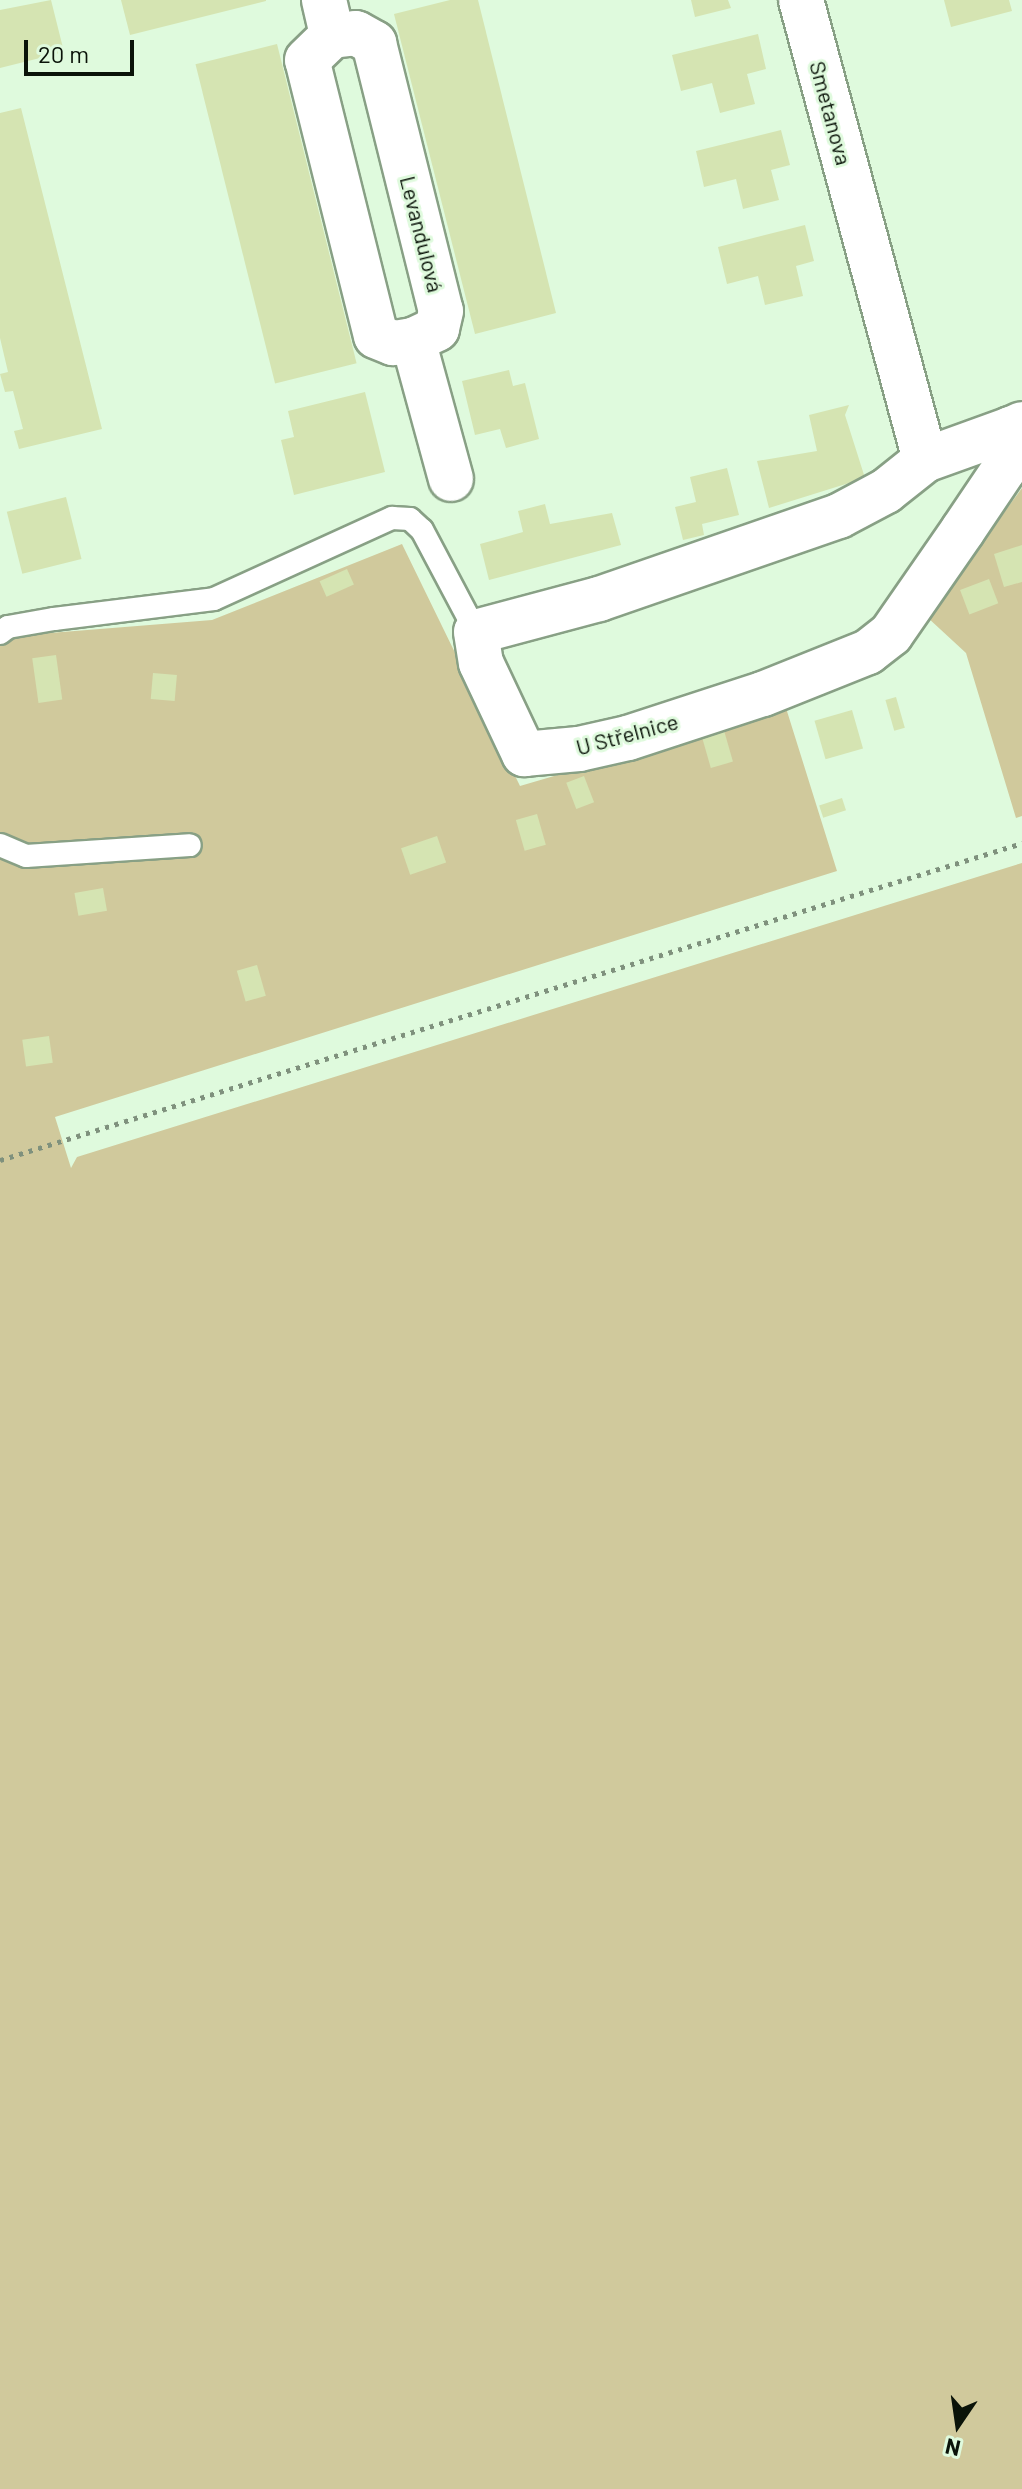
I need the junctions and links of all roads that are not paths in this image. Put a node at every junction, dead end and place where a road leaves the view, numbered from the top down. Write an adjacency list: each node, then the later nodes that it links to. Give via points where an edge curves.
1 (801, 0): 5 (street, Smetanova)
2 (328, 18): 3 (street, Levandulová, via 307,60 376,336 393,343); 3 (street, Levandulová, via 374,43 441,311 437,329)
3 (413, 340): 6 (street)
4 (1016, 426): 5 (street, U Střelnice); 7 (street, U Střelnice, via 1004,469 891,634 868,652 763,694 628,738 524,754 481,663)
5 (925, 460): 7 (street, U Střelnice, via 886,491 839,516 599,599)
6 (451, 479)
7 (476, 632): 8 (lane, via 422,530 410,519 392,518 214,599 54,619)
8 (0, 633)
9 (0, 845): 10 (lane, via 26,856)
10 (190, 845)

